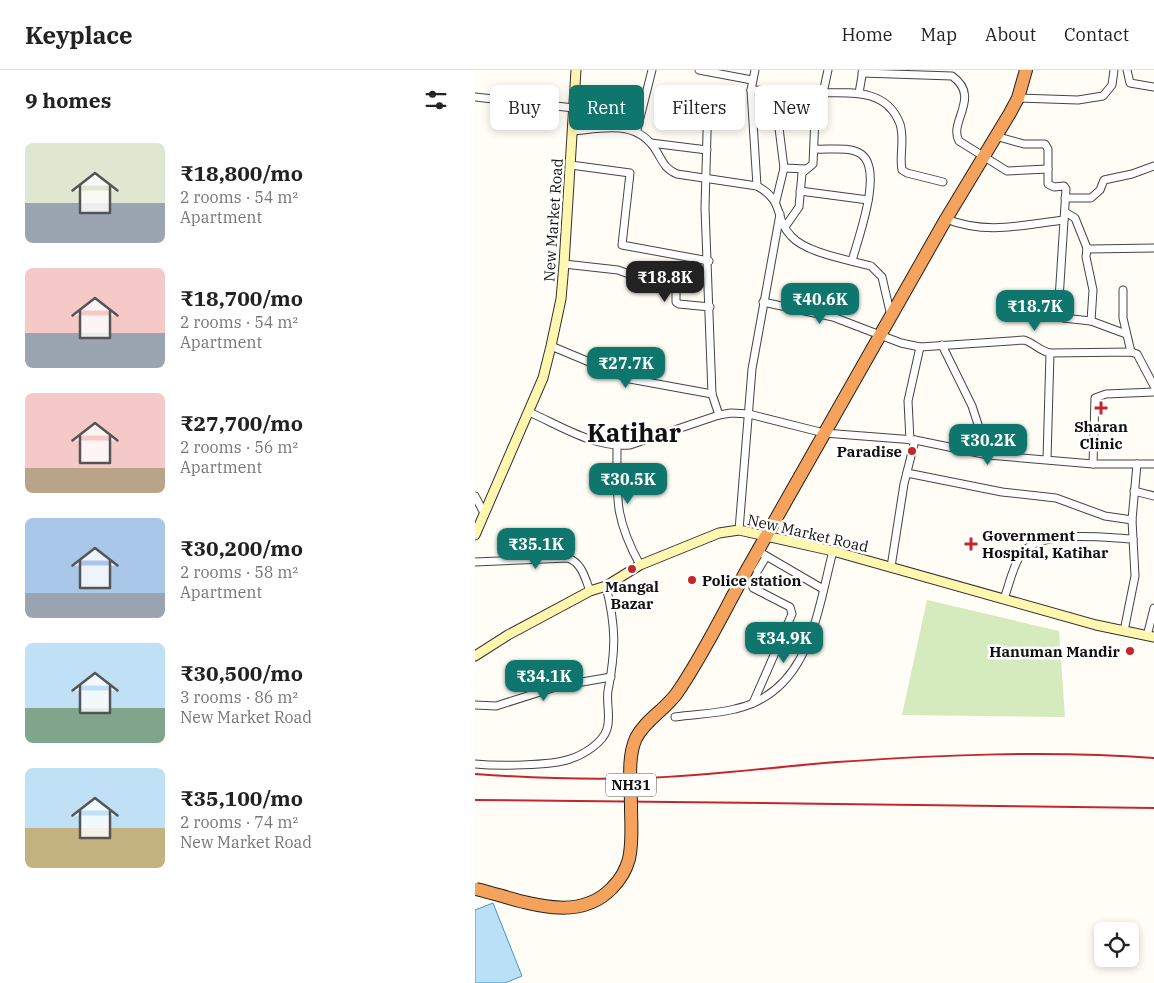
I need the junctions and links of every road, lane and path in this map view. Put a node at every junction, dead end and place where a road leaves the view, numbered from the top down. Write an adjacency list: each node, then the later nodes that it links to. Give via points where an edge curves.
1 (576, 70): 11 (street, New Market Road)
2 (652, 70): 20 (street)
3 (699, 70): 10 (street)
4 (755, 70): 10 (street)
5 (828, 70): 12 (street)
6 (1026, 70): 19 (highway, NH31)
7 (1114, 70): 19 (street, via 1112,85 1103,96 1085,100)
8 (1127, 70): 13 (street, via 1130,83)
9 (862, 71): 17 (street); 32 (street, via 952,76 962,86 965,102 957,137)
10 (752, 80): 14 (street)
11 (575, 85)
12 (823, 85)
13 (1154, 87)
14 (751, 90): 15 (street); 40 (street)
15 (755, 90)
16 (828, 93): 17 (street)
17 (859, 93): 39 (street, via 876,97 894,113 903,140 902,170)
18 (475, 97): 21 (street)
19 (1017, 98): 28 (highway, NH31)
20 (644, 102)
21 (569, 107)
22 (583, 130): 27 (street)
23 (637, 130): 29 (street)
24 (707, 130): 31 (street)
25 (779, 130): 35 (street)
26 (817, 130): 30 (street)
27 (573, 131): 33 (street, New Market Road)
28 (995, 136): 32 (highway, NH31); 37 (street, via 1024,144 1045,144 1048,148)
29 (651, 143): 31 (street); 38 (street, via 668,171)
30 (815, 149): 36 (street, via 813,164); 43 (street, via 861,153 871,166)
31 (707, 150): 38 (street)
32 (983, 156): 37 (street, via 1007,171); 47 (highway, NH31)
33 (571, 165): 51 (street, via 631,173 622,245); 53 (street, New Market Road)
34 (1154, 166): 42 (street, via 1104,180 1100,190 1091,198)
35 (784, 168): 36 (street); 44 (street)
36 (806, 169): 41 (street)
37 (1048, 169): 42 (street, via 1048,184 1064,186)
38 (706, 179): 40 (street); 51 (street)
39 (943, 182)
40 (757, 186): 44 (street)
41 (800, 191): 43 (street); 48 (street, via 799,207)
42 (1065, 198): 46 (street)
43 (868, 200): 52 (street)
44 (776, 201): 45 (street)
45 (780, 214): 48 (street); 55 (street)
46 (1064, 216): 47 (street, via 988,228 973,228); 49 (street, via 1072,215 1078,222); 58 (street, via 1058,315)
47 (946, 219): 57 (highway, NH31)
48 (785, 227): 52 (street, via 801,244)
49 (1087, 248): 50 (street); 58 (street, via 1093,290)
50 (1154, 248)
51 (709, 261): 56 (street)
52 (852, 261): 57 (street, via 878,271)
53 (564, 264): 56 (street, via 618,270 651,282 673,285 679,304); 62 (street, New Market Road, via 561,299)
54 (1123, 290): 59 (street)
55 (763, 302): 60 (street, via 833,317); 70 (street, via 752,369)
56 (710, 307): 68 (street)
57 (891, 318): 60 (highway, NH31)
58 (1091, 321): 59 (street)
59 (1126, 334): 64 (street)
60 (881, 335): 63 (street); 72 (highway, NH31)
61 (942, 345): 63 (street); 65 (street, via 1024,340); 75 (street, via 972,406)
62 (551, 346): 68 (street, via 630,379); 69 (street, New Market Road, via 543,378)
63 (919, 347): 73 (street, via 908,401)
64 (1131, 352): 65 (street); 66 (street, via 1137,354)
65 (1050, 353): 76 (street)
66 (1154, 386)
67 (1154, 392): 77 (street, via 1105,394 1095,398)
68 (712, 394): 71 (street)
69 (529, 412): 74 (street, via 590,439); 84 (street, New Market Road)
70 (749, 414): 71 (street); 72 (street); 86 (street)
71 (719, 415): 74 (street, via 639,442)
72 (824, 434): 73 (street); 88 (highway, NH31)
73 (912, 440): 75 (street); 80 (street)
74 (617, 446): 93 (street, via 617,506 624,535)
75 (988, 455): 76 (street)
76 (1047, 459): 77 (street)
77 (1093, 464): 78 (street)
78 (1137, 464): 79 (street); 81 (street)
79 (1154, 464)
80 (907, 473): 85 (street, via 1003,492 1056,498 1105,516); 94 (street)
81 (1134, 491): 83 (street); 85 (street)
82 (475, 496): 84 (street)
83 (1154, 496)
84 (484, 513): 87 (street, New Market Road)
85 (1132, 520): 89 (street)
86 (739, 530): 88 (street, New Market Road); 93 (street, New Market Road, via 719,533)
87 (475, 535)
88 (765, 537): 90 (street, New Market Road); 91 (highway, NH31)
89 (1133, 539): 98 (street, via 1063,538 1036,542 1020,555); 100 (street, via 1135,576)
90 (833, 551): 94 (street, New Market Road); 96 (street)
91 (762, 554): 96 (street); 104 (street, via 753,588 790,607 792,614); 108 (highway, NH31, bridge, via 748,568 684,682 637,738 631,764 631,845 617,883 594,902 568,909)
92 (475, 562): 97 (street, via 568,558 581,567)
93 (640, 565): 95 (street, New Market Road)
94 (891, 567): 98 (street, New Market Road)
95 (606, 586): 97 (street, New Market Road); 103 (street, via 615,636)
96 (823, 590): 104 (street, via 801,662 770,694)
97 (590, 591): 102 (street, New Market Road)
98 (1004, 599): 100 (street, New Market Road)
99 (1154, 608): 101 (street)
100 (1124, 631): 101 (street, New Market Road)
101 (1151, 636)
102 (475, 656)
103 (611, 677): 105 (street, via 559,686 497,706); 107 (street, via 607,730 590,749 569,760 554,762)
104 (753, 704): 106 (street)
105 (475, 705)
106 (675, 717)
107 (475, 764)
108 (476, 889)

